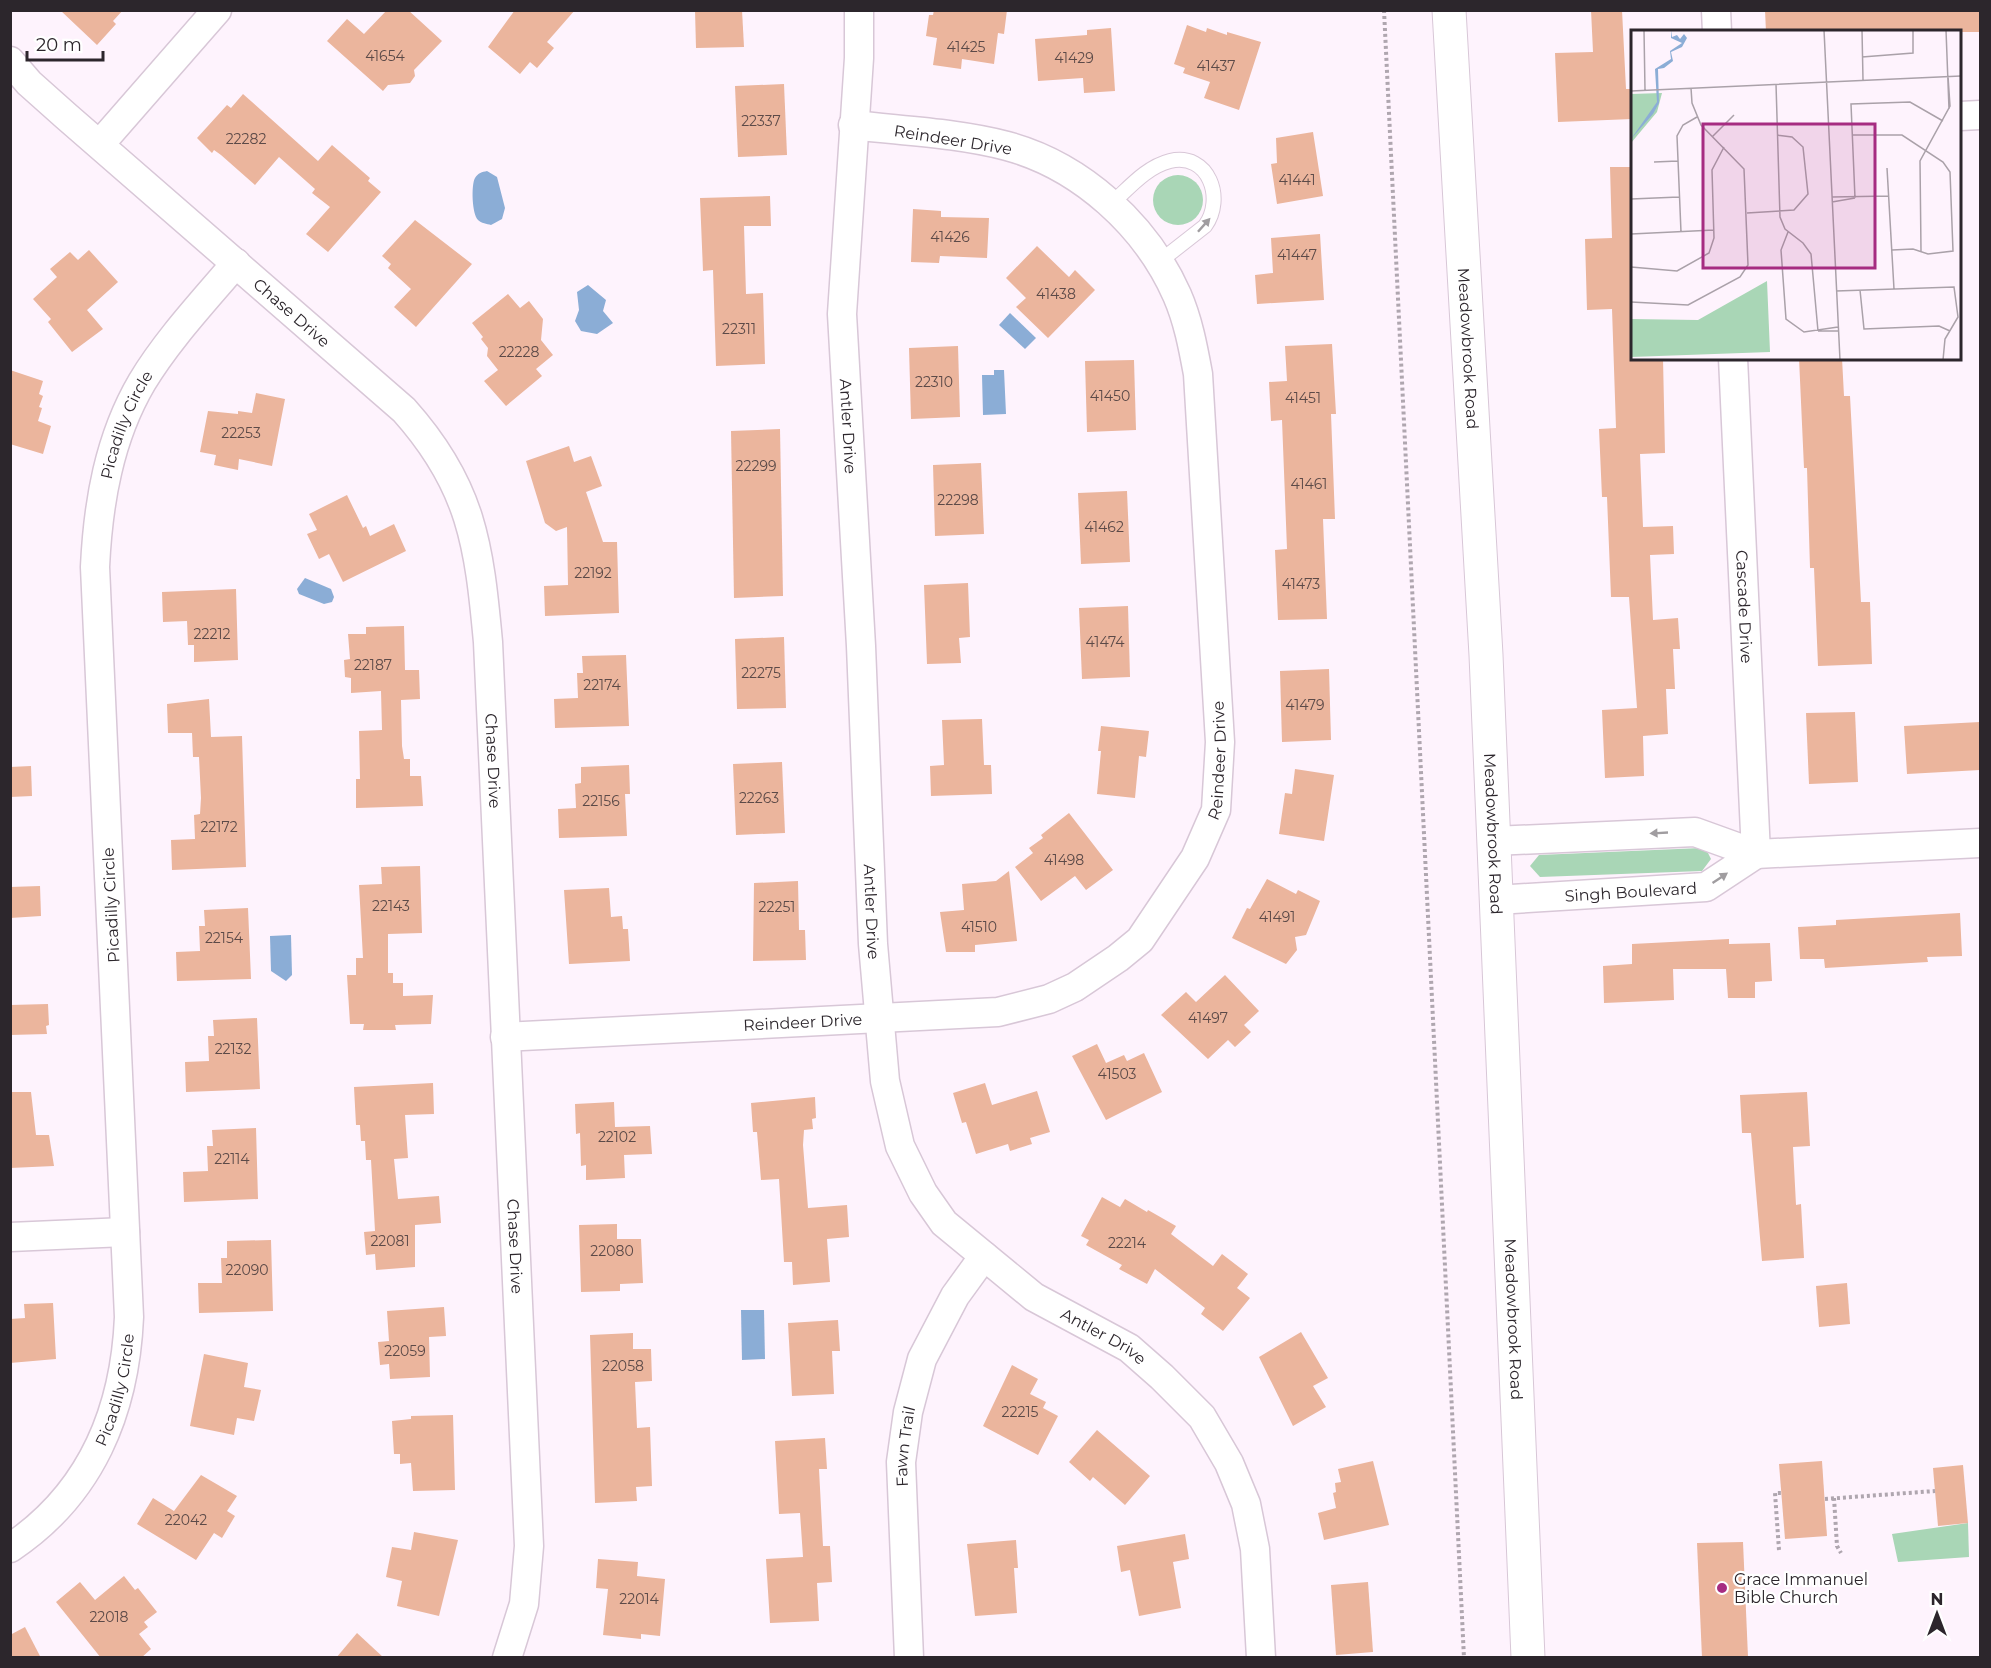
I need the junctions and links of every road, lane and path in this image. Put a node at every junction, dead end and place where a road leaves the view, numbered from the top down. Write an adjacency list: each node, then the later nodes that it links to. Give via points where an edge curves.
1 (217, 10): 11 (street)
2 (859, 10): 10 (street, Antler Drive)
3 (1384, 10): 35 (path)
4 (1449, 10): 16 (street, Meadowbrook Road)
5 (1716, 10): 6 (street)
6 (1717, 30)
7 (10, 61): 11 (street, Chase Drive, via 29,83)
8 (1980, 115): 9 (street)
9 (1961, 116)
10 (853, 125): 12 (street, Reindeer Drive, via 1008,147 1073,176); 20 (street, Antler Drive, via 842,314 873,944)
11 (100, 144): 14 (street, Chase Drive)
12 (1111, 204): 13 (street, Reindeer Drive); 13 (lane, one-way to 12, via 1211,218 1213,187 1206,173 1185,160 1160,164)
13 (1160, 262): 20 (street, Reindeer Drive, via 1185,317 1198,374 1220,742 1216,810 1179,886 1140,940 1075,987 1049,999 998,1012)
14 (236, 263): 21 (street, Chase Drive, via 410,417 439,454 471,519 482,576 488,642); 22 (street, Picadilly Circle, via 142,382 120,429 107,470 96,530)
15 (1733, 360): 18 (street, Cascade Drive)
16 (1494, 841): 18 (street, Singh Boulevard, one-way to 16, via 1695,832); 19 (street, Meadowbrook Road)
17 (1980, 843): 18 (street, Singh Boulevard)
18 (1756, 854): 19 (street, Singh Boulevard, one-way to 18, via 1706,886)
19 (1496, 900): 36 (street, Meadowbrook Road)
20 (880, 1017): 21 (street, Reindeer Drive); 24 (street, Antler Drive, via 885,1081 900,1146 923,1193 944,1223)
21 (505, 1037): 32 (street, Chase Drive, via 529,1546 524,1605)
22 (125, 1232): 23 (street); 29 (street, Picadilly Circle, via 129,1336 118,1400 97,1452 66,1499)
23 (10, 1237)
24 (984, 1256): 33 (street, Fawn Trail, via 955,1296 922,1359 908,1412 901,1473); 34 (street, Antler Drive, via 1034,1297 1129,1348 1202,1417 1238,1482 1251,1526)
25 (1935, 1491): 27 (path)
26 (1782, 1493): 30 (path, via 1775,1493)
27 (1834, 1498): 28 (path); 31 (path, via 1837,1546)
28 (1825, 1499)
29 (10, 1548)
30 (1779, 1550)
31 (1841, 1553)
32 (507, 1658)
33 (909, 1658)
34 (1261, 1658)
35 (1464, 1658)
36 (1528, 1658)

